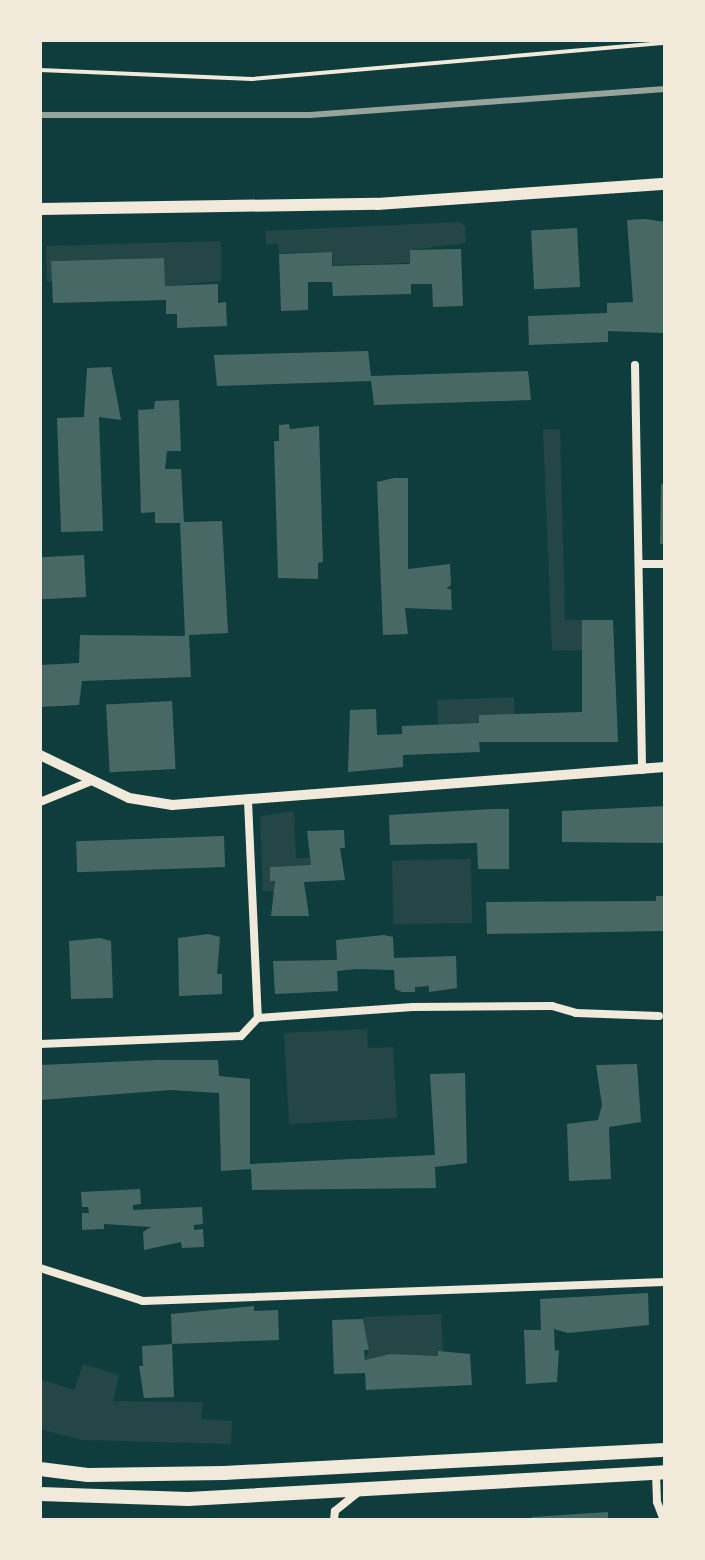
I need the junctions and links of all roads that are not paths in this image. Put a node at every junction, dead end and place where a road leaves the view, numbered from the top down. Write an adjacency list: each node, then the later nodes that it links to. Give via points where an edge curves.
1 (665, 43): 2 (lane, via 252,79)
2 (40, 70)
3 (665, 184): 4 (main road, via 377,204)
4 (40, 209)
5 (635, 365): 6 (street)
6 (640, 564): 7 (street); 10 (street)
7 (665, 564)
8 (40, 755): 11 (street)
9 (665, 767): 10 (street)
10 (642, 770): 12 (street)
11 (89, 782): 12 (street, via 155,804); 13 (street)
12 (248, 801): 15 (street)
13 (40, 802)
14 (659, 1016): 15 (street, via 493,1005)
15 (258, 1018): 16 (street, via 241,1036)
16 (40, 1044)
17 (40, 1268): 18 (street, via 143,1301)
18 (665, 1282)
19 (665, 1450): 20 (main road, via 224,1473 88,1475)
20 (40, 1469)
21 (660, 1473): 22 (main road); 25 (street, via 657,1502)
22 (360, 1491): 23 (main road, via 188,1499); 24 (street, via 335,1511)
23 (40, 1494)
24 (334, 1520)
25 (664, 1520)

